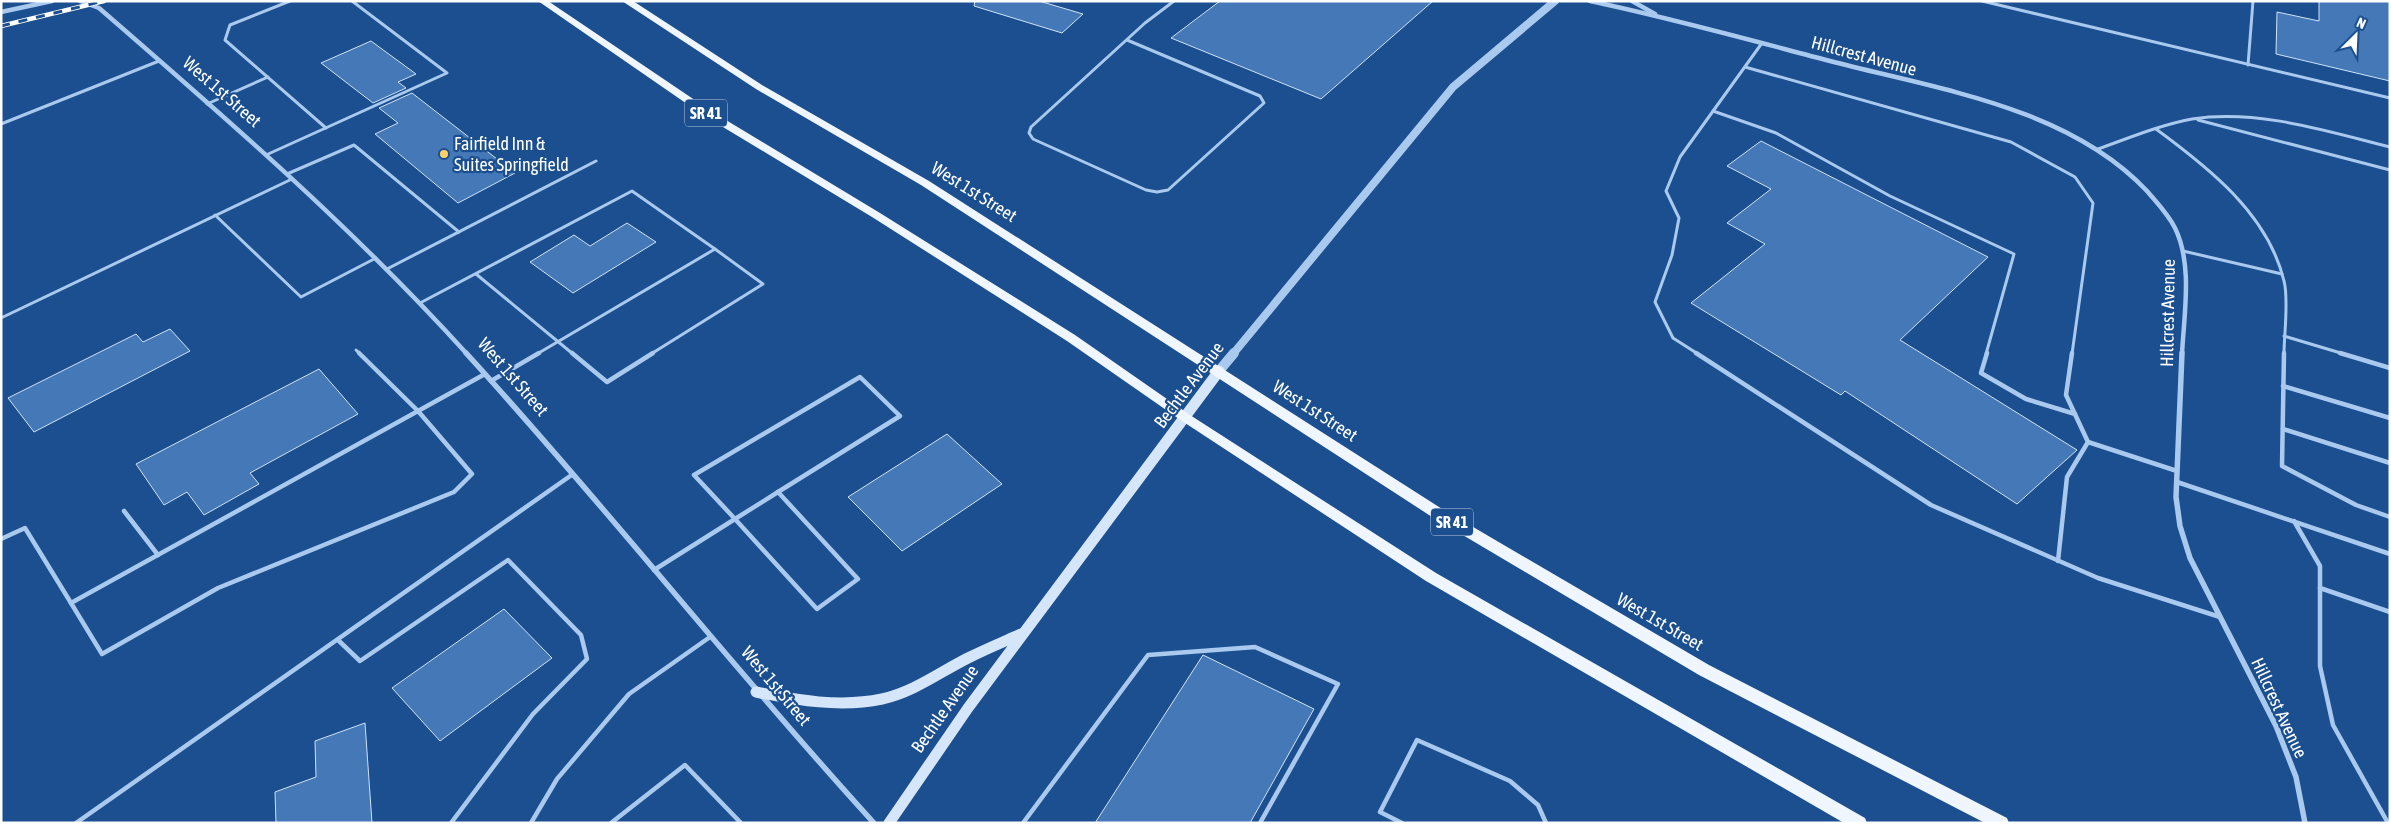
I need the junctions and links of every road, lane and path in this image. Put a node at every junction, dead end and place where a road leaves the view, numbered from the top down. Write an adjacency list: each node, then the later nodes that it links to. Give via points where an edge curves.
1 (52, 1): 13 (street)
2 (80, 1): 17 (street, West 1st Street, via 99,8)
3 (290, 1): 20 (lane, via 230,25 225,40)
4 (352, 1): 26 (lane, via 447,73)
5 (542, 1): 55 (main road, SR 41, via 707,113 1071,338)
6 (626, 1): 49 (main road, West 1st Street / SR 41, via 760,87 925,183)
7 (1174, 1): 15 (lane)
8 (1555, 1): 49 (street, Bechtle Avenue, via 1453,87)
9 (1590, 1): 14 (street, Hillcrest Avenue)
10 (1632, 1): 14 (street, Hillcrest Avenue)
11 (1982, 1): 18 (lane)
12 (2253, 1): 18 (lane)
13 (1, 12)
14 (1660, 16): 16 (street, Hillcrest Avenue)
15 (1127, 40): 15 (lane, via 1031,127 1029,133 1033,139 1146,190 1168,190 1264,103 1260,96)
16 (1762, 43): 19 (lane); 29 (street, Hillcrest Avenue, via 2003,106 2038,119)
17 (159, 61): 22 (street, West 1st Street); 25 (lane)
18 (2248, 65): 21 (lane)
19 (1745, 67): 23 (lane); 54 (lane, via 2011,142 2075,177 2093,203 2066,395)
20 (268, 77): 22 (lane); 26 (lane)
21 (2390, 98)
22 (207, 104): 30 (street, West 1st Street)
23 (1714, 111): 54 (lane, via 1776,134 1890,196 2014,254 1981,373 2026,399); 71 (lane, via 1680,157 1666,191 1679,218 1672,255 1655,302 1673,338 1931,505)
24 (2194, 119): 27 (lane); 28 (lane, via 2244,117 2272,120); 32 (lane)
25 (1, 124)
26 (326, 128): 30 (lane)
27 (2156, 129): 29 (lane); 42 (lane, via 2221,180 2245,206 2266,235)
28 (2390, 147)
29 (2098, 149): 38 (street, Hillcrest Avenue, via 2143,186 2163,209 2177,232)
30 (266, 155): 33 (street, West 1st Street)
31 (596, 161): 36 (lane)
32 (2390, 170)
33 (287, 174): 34 (street, West 1st Street); 36 (lane, via 354,145)
34 (292, 179): 35 (lane); 39 (street, West 1st Street)
35 (215, 215): 39 (lane, via 301,298); 44 (lane)
36 (459, 232): 40 (lane)
37 (715, 249): 41 (lane, via 632,191); 46 (lane); 46 (lane, via 763,284 607,382)
38 (2183, 251): 42 (lane); 60 (street, Hillcrest Avenue)
39 (376, 258): 40 (street, West 1st Street)
40 (387, 269): 43 (street, West 1st Street)
41 (476, 274): 43 (lane); 46 (lane)
42 (2282, 274): 45 (lane, via 2285,282)
43 (420, 303): 50 (street, West 1st Street)
44 (1, 318)
45 (2284, 336): 48 (lane); 52 (lane)
46 (558, 342): 51 (lane)
47 (356, 350): 53 (lane)
48 (2390, 368)
49 (1220, 371): 55 (main road, Bechtle Avenue); 93 (main road, West 1st Street / SR 41, via 1434,511 1704,670)
50 (485, 374): 51 (street, West 1st Street); 53 (lane)
51 (491, 381): 61 (street, West 1st Street)
52 (2283, 386): 56 (lane); 57 (lane)
53 (418, 411): 70 (lane); 74 (lane, via 472,474 454,492 218,588 102,654)
54 (2075, 414): 58 (lane)
55 (1186, 418): 77 (main road, Bechtle Avenue); 92 (main road, SR 41, via 1430,577)
56 (2390, 418)
57 (2283, 430): 59 (lane); 65 (lane, via 2282,466 2356,505)
58 (2088, 442): 60 (lane); 71 (lane, via 2067,477)
59 (2390, 463)
60 (2178, 471): 62 (street, Hillcrest Avenue)
61 (573, 474): 72 (street, West 1st Street); 79 (lane)
62 (2177, 482): 67 (lane); 76 (street, Hillcrest Avenue, via 2180,526 2190,558)
63 (778, 492): 66 (lane); 66 (lane, via 858,579 817,609); 66 (lane, via 900,416 860,376 694,474)
64 (124, 511): 70 (lane)
65 (2390, 517)
66 (735, 519): 72 (lane)
67 (2294, 521): 69 (lane); 73 (lane, via 2320,566)
68 (1, 539): 74 (lane, via 25,528)
69 (2390, 554)
70 (158, 555): 74 (lane)
71 (2058, 561): 76 (lane, via 2098,578)
72 (654, 570): 78 (street, West 1st Street)
73 (2320, 588): 75 (lane); 95 (lane, via 2320,666 2333,725)
74 (70, 603)
75 (2390, 612)
76 (2220, 617): 94 (street, Hillcrest Avenue, via 2276,726 2296,777)
77 (1022, 634): 80 (main road, via 910,690 872,701 805,701); 87 (main road, Bechtle Avenue, via 968,706)
78 (710, 637): 80 (street, West 1st Street); 83 (lane, via 630,694 557,779)
79 (338, 640): 81 (lane); 82 (lane, via 360,661 508,560 581,636 587,658 533,714)
80 (756, 692): 86 (street, West 1st Street)
81 (76, 823)
82 (451, 823)
83 (531, 823)
84 (611, 823): 85 (lane, via 685,765)
85 (741, 823)
86 (874, 823)
87 (889, 823)
88 (1022, 823): 89 (lane, via 1148,655 1255,647 1338,684)
89 (1260, 823)
90 (1402, 823): 91 (lane, via 1380,812 1417,740 1510,782 1538,805)
91 (1546, 823)
92 (1859, 823)
93 (2001, 823)
94 (2305, 823)
95 (2388, 823)

